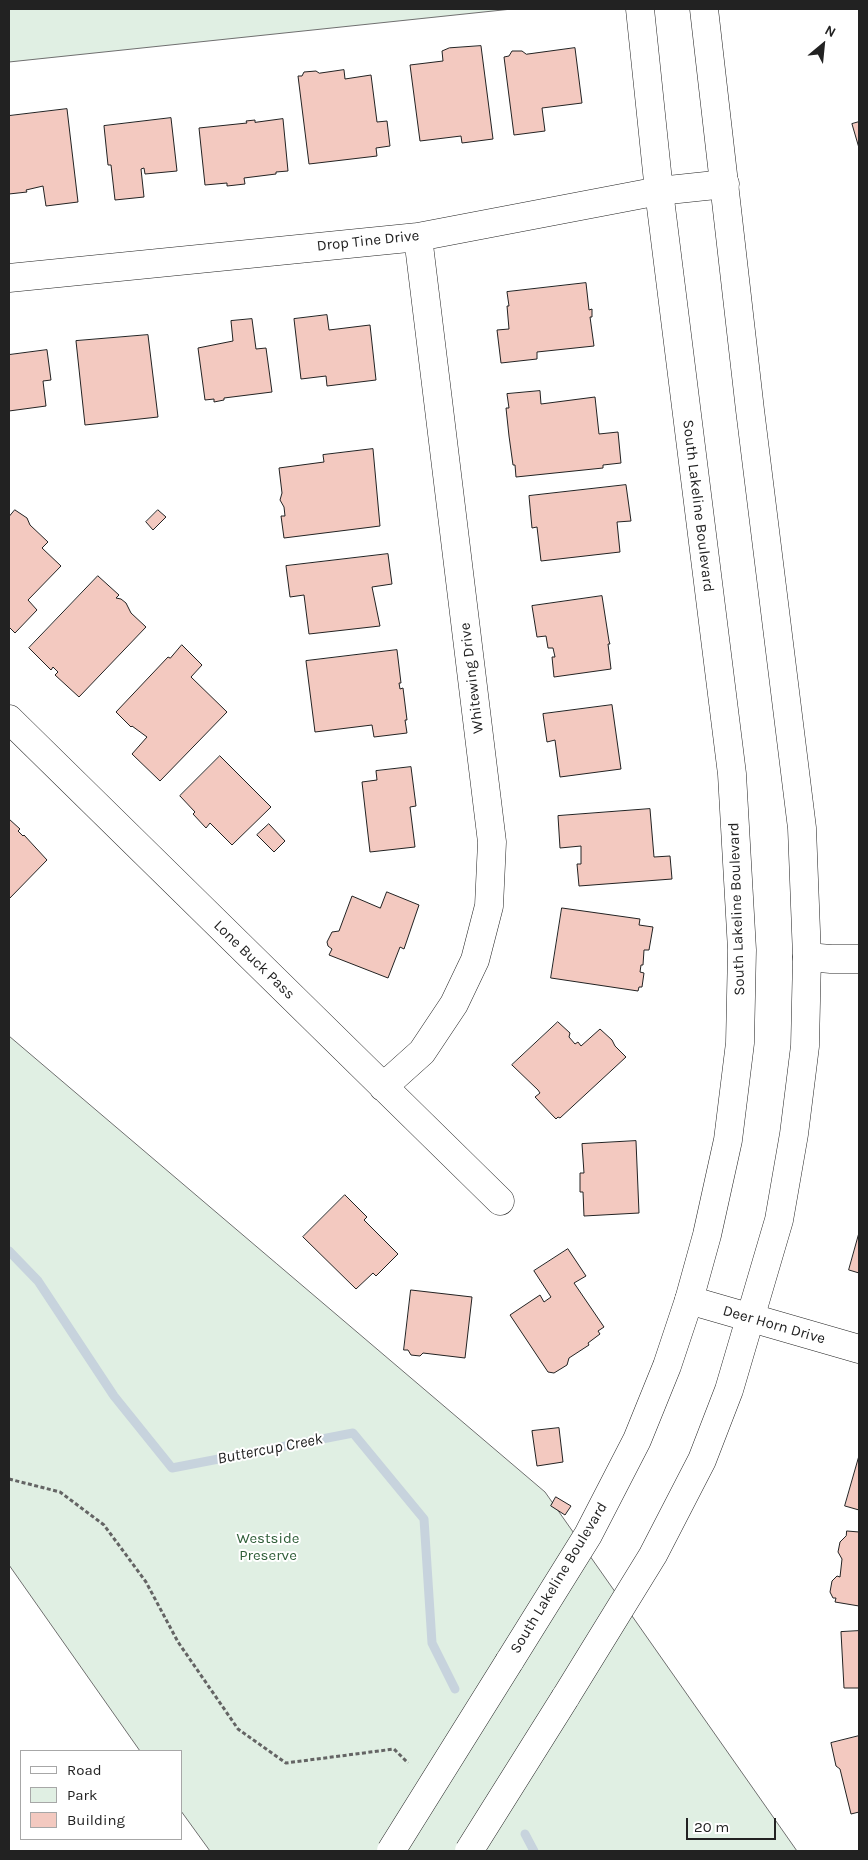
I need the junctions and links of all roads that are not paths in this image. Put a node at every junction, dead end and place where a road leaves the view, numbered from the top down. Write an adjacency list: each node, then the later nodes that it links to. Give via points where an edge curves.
1 (640, 9): 4 (main road, South Lakeline Boulevard)
2 (704, 9): 3 (main road)
3 (725, 184): 4 (main road, Drop Tine Drive); 8 (main road, via 802,828)
4 (659, 191): 5 (main road, Drop Tine Drive); 12 (main road, South Lakeline Boulevard, via 732,774 742,950 740,1043 728,1140)
5 (418, 237): 6 (main road, Drop Tine Drive); 10 (main road, Whitewing Drive, via 491,832 489,906 475,960 454,1004 422,1052)
6 (9, 278)
7 (9, 719): 10 (main road, Lone Buck Pass)
8 (808, 956): 9 (main road); 13 (main road, via 805,1046 794,1134 779,1220)
9 (859, 958)
10 (383, 1087): 11 (main road, Lone Buck Pass)
11 (500, 1202)
12 (689, 1300): 13 (main road, Deer Horn Drive); 15 (main road, South Lakeline Boulevard, bridge, via 637,1440 588,1536)
13 (751, 1318): 14 (main road, Deer Horn Drive); 16 (main road, bridge, via 729,1390 702,1460 653,1555)
14 (859, 1349)
15 (391, 1851)
16 (469, 1851)

